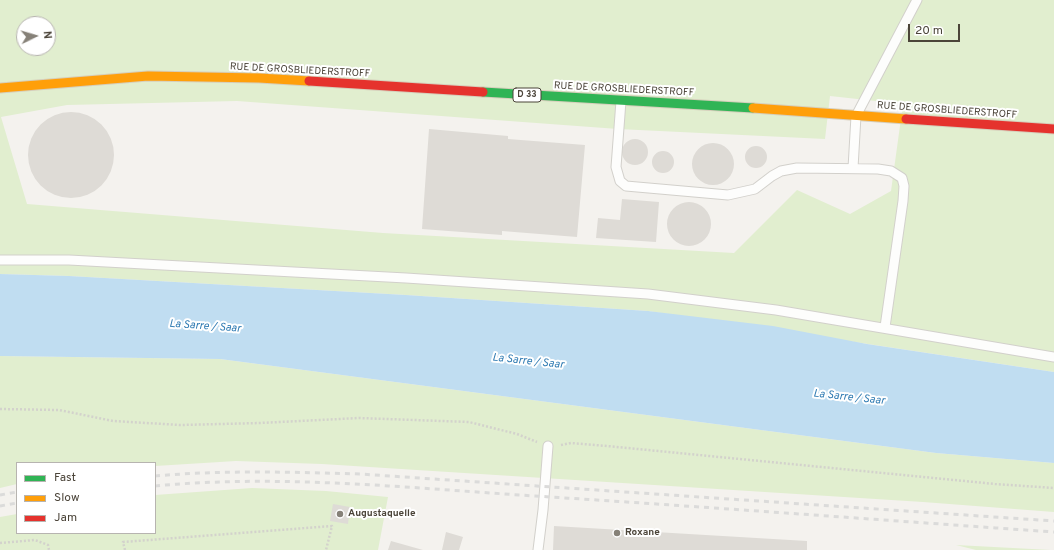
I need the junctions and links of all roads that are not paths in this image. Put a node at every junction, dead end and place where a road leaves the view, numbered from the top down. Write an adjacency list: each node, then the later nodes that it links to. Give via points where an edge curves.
1 (917, 0): 4 (lane)
2 (0, 88): 3 (main road, RUE DE GROSBLIEDERSTROFF / D 33, via 148,76 258,78)
3 (621, 101): 4 (main road, RUE DE GROSBLIEDERSTROFF / D 33); 6 (lane, via 616,167 620,181 626,186 728,196 755,189 782,171 797,168)
4 (856, 116): 5 (main road, RUE DE GROSBLIEDERSTROFF / D 33); 6 (lane)
5 (1054, 130)
6 (853, 168): 8 (lane, via 891,171 902,178 904,186)
7 (0, 260): 8 (lane, via 69,260 648,294)
8 (885, 327): 9 (lane)
9 (1054, 357)
10 (548, 446): 11 (lane, via 544,510)
11 (538, 550)

